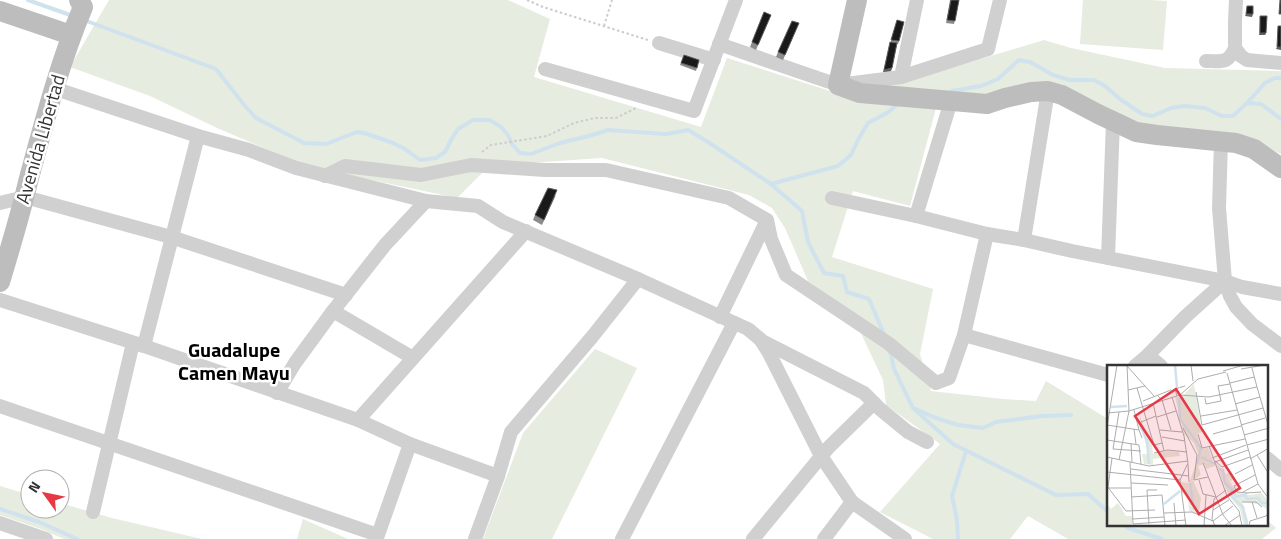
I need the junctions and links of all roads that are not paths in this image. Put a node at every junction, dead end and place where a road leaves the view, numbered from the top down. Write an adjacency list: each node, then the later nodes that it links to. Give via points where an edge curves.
1 (736, 0): 10 (street)
2 (856, 0): 17 (street)
3 (917, 0): 16 (street)
4 (1000, 0): 16 (street, via 988,49)
5 (1236, 0): 11 (street)
6 (83, 2): 8 (street, Avenida Libertad)
7 (0, 11): 8 (street)
8 (71, 35): 18 (street, Avenida Libertad)
9 (659, 43): 12 (street)
10 (719, 44): 12 (street); 17 (street)
11 (1235, 48): 13 (street, via 1231,57 1223,61); 14 (street, via 1247,60)
12 (714, 60): 15 (street, via 694,111)
13 (1206, 61)
14 (1281, 63)
15 (546, 70)
16 (900, 77): 17 (street)
17 (838, 85): 20 (street, via 860,93)
18 (53, 88): 22 (street); 26 (street, Avenida Libertad)
19 (1048, 91): 20 (street, via 1031,92 987,104); 21 (street); 35 (street)
20 (951, 101): 30 (street)
21 (1114, 121): 23 (street, via 1136,132); 36 (street)
22 (198, 136): 25 (street); 34 (street)
23 (1221, 142): 24 (street, via 1254,149); 38 (street, via 1218,208)
24 (1281, 168)
25 (325, 176): 28 (street); 31 (street, via 345,166 421,175 471,165 606,170 729,198)
26 (25, 196): 29 (street); 34 (street); 39 (street, Avenida Libertad)
27 (832, 198): 30 (street)
28 (426, 201): 32 (street, via 478,206 503,222); 41 (street, via 385,245)
29 (0, 203)
30 (916, 216): 33 (street)
31 (767, 220): 44 (street); 46 (street, via 786,275 888,343 936,383 950,378)
32 (526, 230): 37 (street); 51 (street)
33 (987, 234): 35 (street); 46 (street)
34 (171, 237): 41 (street); 48 (street)
35 (1024, 240): 36 (street)
36 (1108, 258): 38 (street)
37 (638, 279): 44 (street); 65 (street, via 512,432)
38 (1225, 281): 40 (street, via 1242,288); 49 (street, via 1236,307); 50 (street)
39 (0, 282)
40 (1281, 294)
41 (346, 295): 43 (street)
42 (0, 300): 48 (street)
43 (333, 311): 51 (street); 55 (street)
44 (720, 317): 45 (street)
45 (734, 323): 47 (street); 71 (street)
46 (964, 335): 54 (street)
47 (760, 339): 56 (street, via 864,393); 62 (street)
48 (138, 344): 55 (street); 60 (street)
49 (1281, 346)
50 (1148, 355): 52 (street); 53 (street)
51 (413, 358): 58 (street)
52 (1137, 365)
53 (1160, 365)
54 (1107, 375)
55 (277, 393): 58 (street)
56 (874, 403): 59 (street, via 908,432); 62 (street)
57 (0, 406): 60 (street)
58 (358, 420): 61 (street)
59 (927, 442)
60 (109, 444): 61 (street, via 378,535); 67 (street)
61 (410, 444): 65 (street)
62 (821, 456): 66 (street); 72 (street)
63 (1268, 459): 64 (street)
64 (1281, 470)
65 (498, 476): 70 (street)
66 (852, 502): 73 (street); 74 (street)
67 (93, 512)
68 (0, 523): 69 (street)
69 (46, 539)
70 (475, 539)
71 (622, 539)
72 (753, 539)
73 (824, 539)
74 (905, 539)

